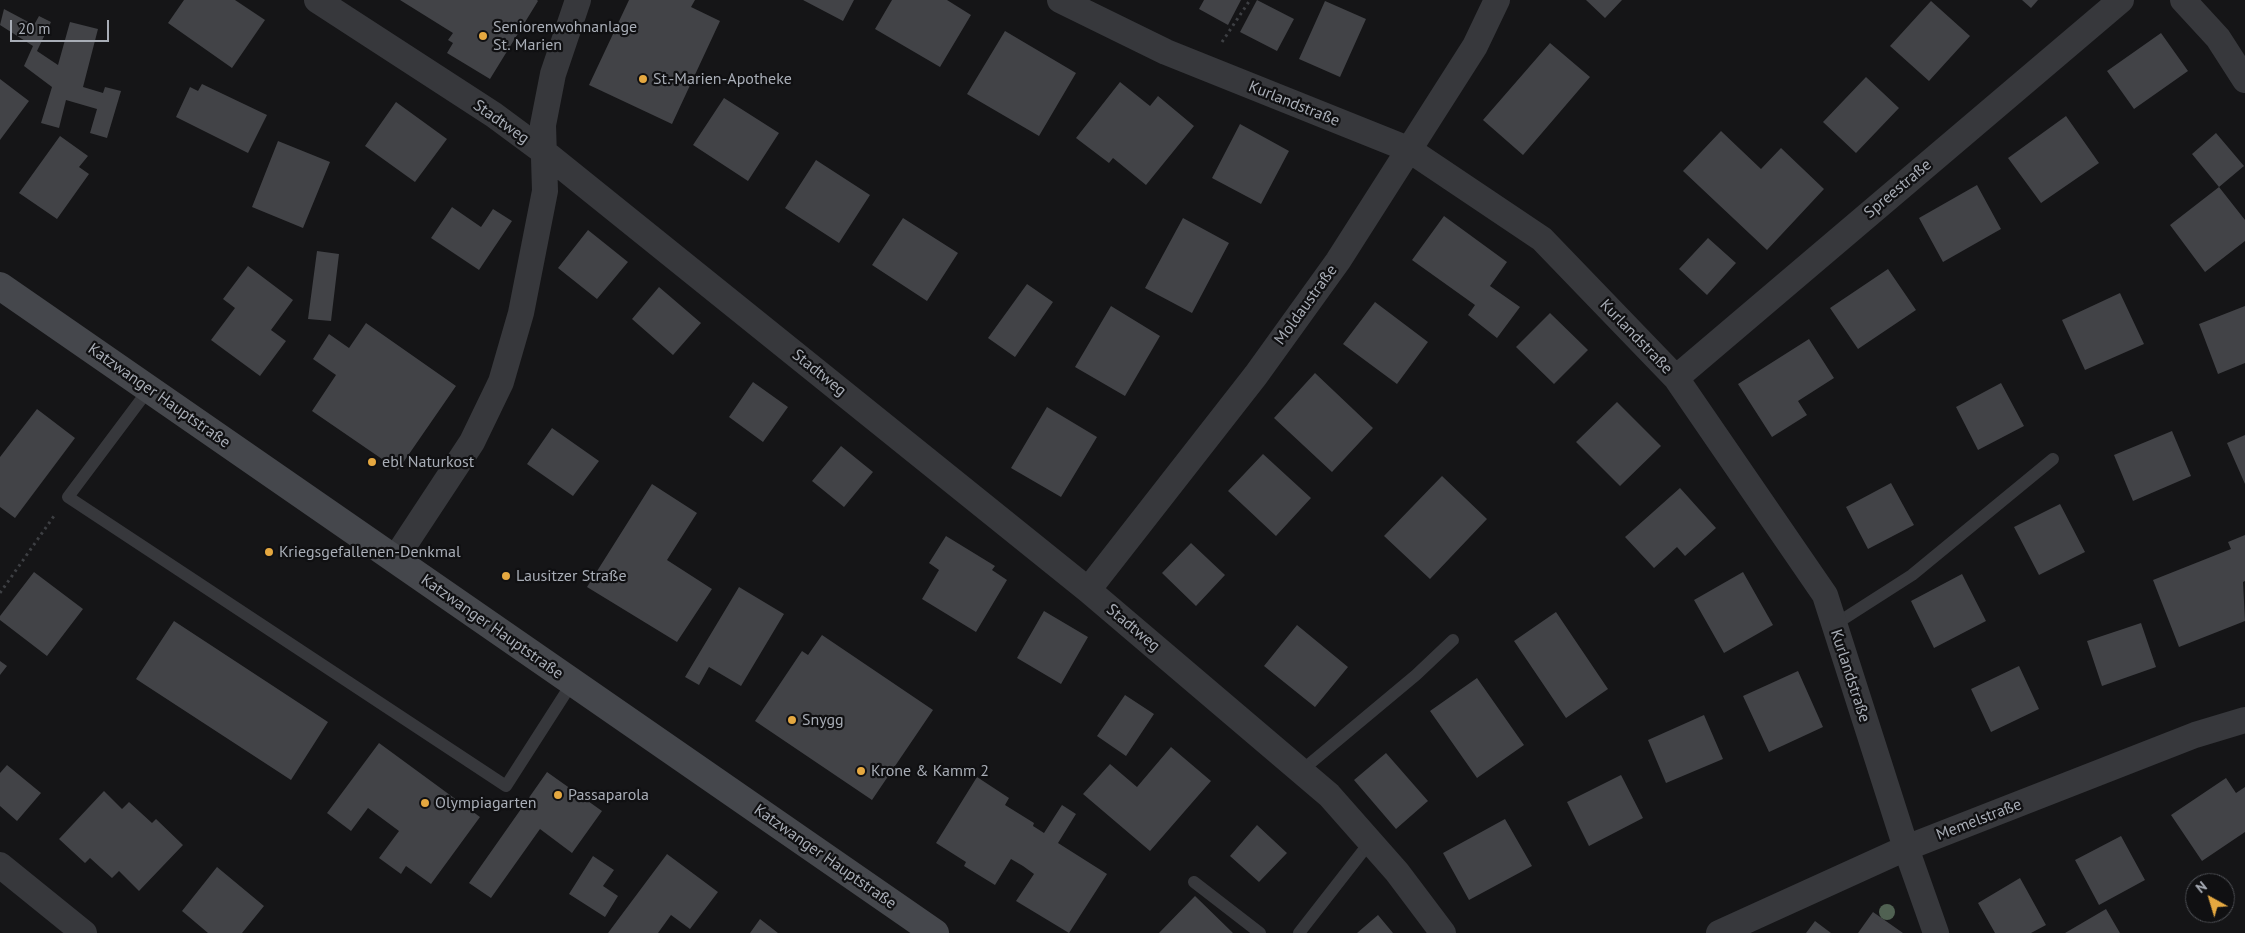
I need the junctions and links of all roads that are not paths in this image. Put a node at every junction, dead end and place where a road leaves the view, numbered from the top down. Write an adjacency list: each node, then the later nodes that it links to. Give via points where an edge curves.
1 (317, 0): 9 (street, Stadtweg, via 494,115)
2 (578, 0): 9 (street, via 552,74 543,125)
3 (1060, 0): 8 (street, Kurlandstraße, via 1166,52)
4 (1496, 0): 8 (street, Moldaustraße, via 1474,46)
5 (2121, 0): 11 (street, Spreestraße)
6 (2183, 0): 7 (street, via 2218,38)
7 (2245, 80)
8 (1408, 149): 11 (street, Kurlandstraße, via 1542,239); 15 (street, Moldaustraße, via 1338,261 1256,375)
9 (544, 152): 14 (street, via 543,200 521,313 501,382 472,442); 15 (street, Stadtweg)
10 (0, 286): 12 (main road, Katzwanger Hauptstraße)
11 (1676, 378): 16 (street, Kurlandstraße, via 1825,595)
12 (149, 389): 14 (main road, Katzwanger Hauptstraße); 18 (lane, via 68,497 506,786)
13 (2053, 459): 16 (lane, via 1912,574)
14 (395, 559): 18 (main road, Katzwanger Hauptstraße)
15 (1088, 590): 20 (street, Stadtweg)
16 (1834, 625): 22 (street, Kurlandstraße)
17 (1454, 640): 20 (lane)
18 (572, 683): 26 (main road, Katzwanger Hauptstraße)
19 (2245, 720): 22 (street, Memelstraße, via 2195,735)
20 (1301, 771): 21 (street, Stadtweg, via 1329,794)
21 (1370, 842): 28 (lane); 29 (street, Stadtweg)
22 (1906, 848): 30 (street, Memelstraße); 31 (street, Kurlandstraße)
23 (0, 865): 25 (street)
24 (1194, 882): 27 (lane)
25 (84, 933)
26 (935, 933)
27 (1260, 933)
28 (1299, 933)
29 (1444, 933)
30 (1718, 933)
31 (1936, 933)

